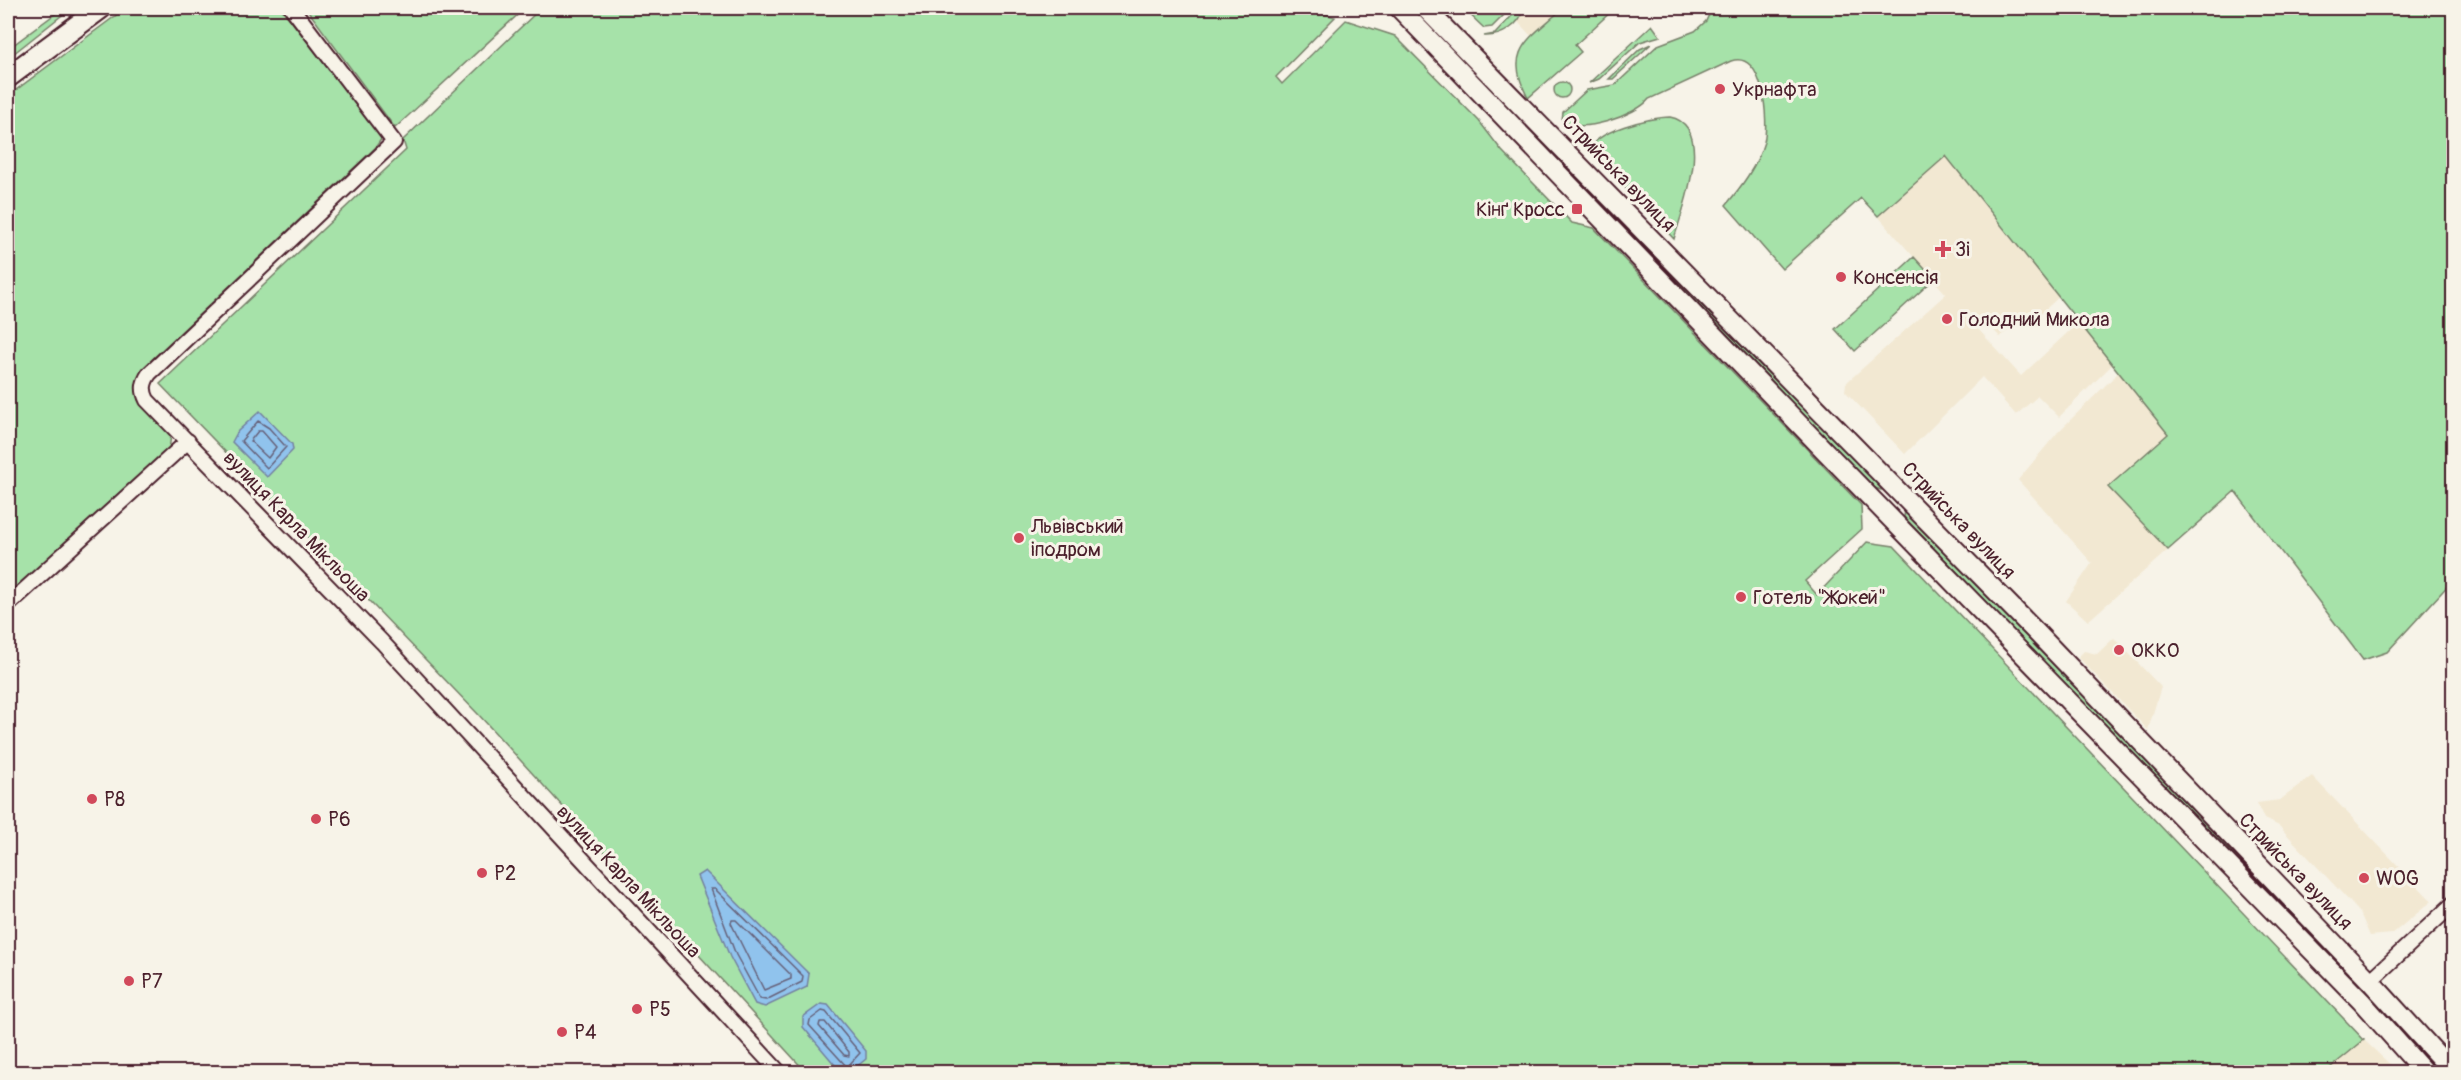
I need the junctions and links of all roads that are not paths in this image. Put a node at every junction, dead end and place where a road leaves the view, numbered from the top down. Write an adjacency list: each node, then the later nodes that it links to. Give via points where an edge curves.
1 (101, 8): 6 (highway)
2 (292, 8): 8 (street, вулиця Карла Мікльоша, via 394,142 149,374 143,387 147,400)
3 (1399, 8): 7 (main road)
4 (1425, 8): 5 (main road, Стрийська вулиця)
5 (1485, 69): 7 (main road); 11 (main road, Стрийська вулиця, via 1825,413)
6 (8, 77)
7 (1470, 83): 13 (main road, via 2361,1000)
8 (188, 441): 9 (street); 12 (street, вулиця Карла Мікльоша, via 382,642)
9 (8, 605)
10 (2454, 903): 11 (street)
11 (2370, 981): 14 (main road, Стрийська вулиця)
12 (779, 1072)
13 (2424, 1072)
14 (2452, 1072)

